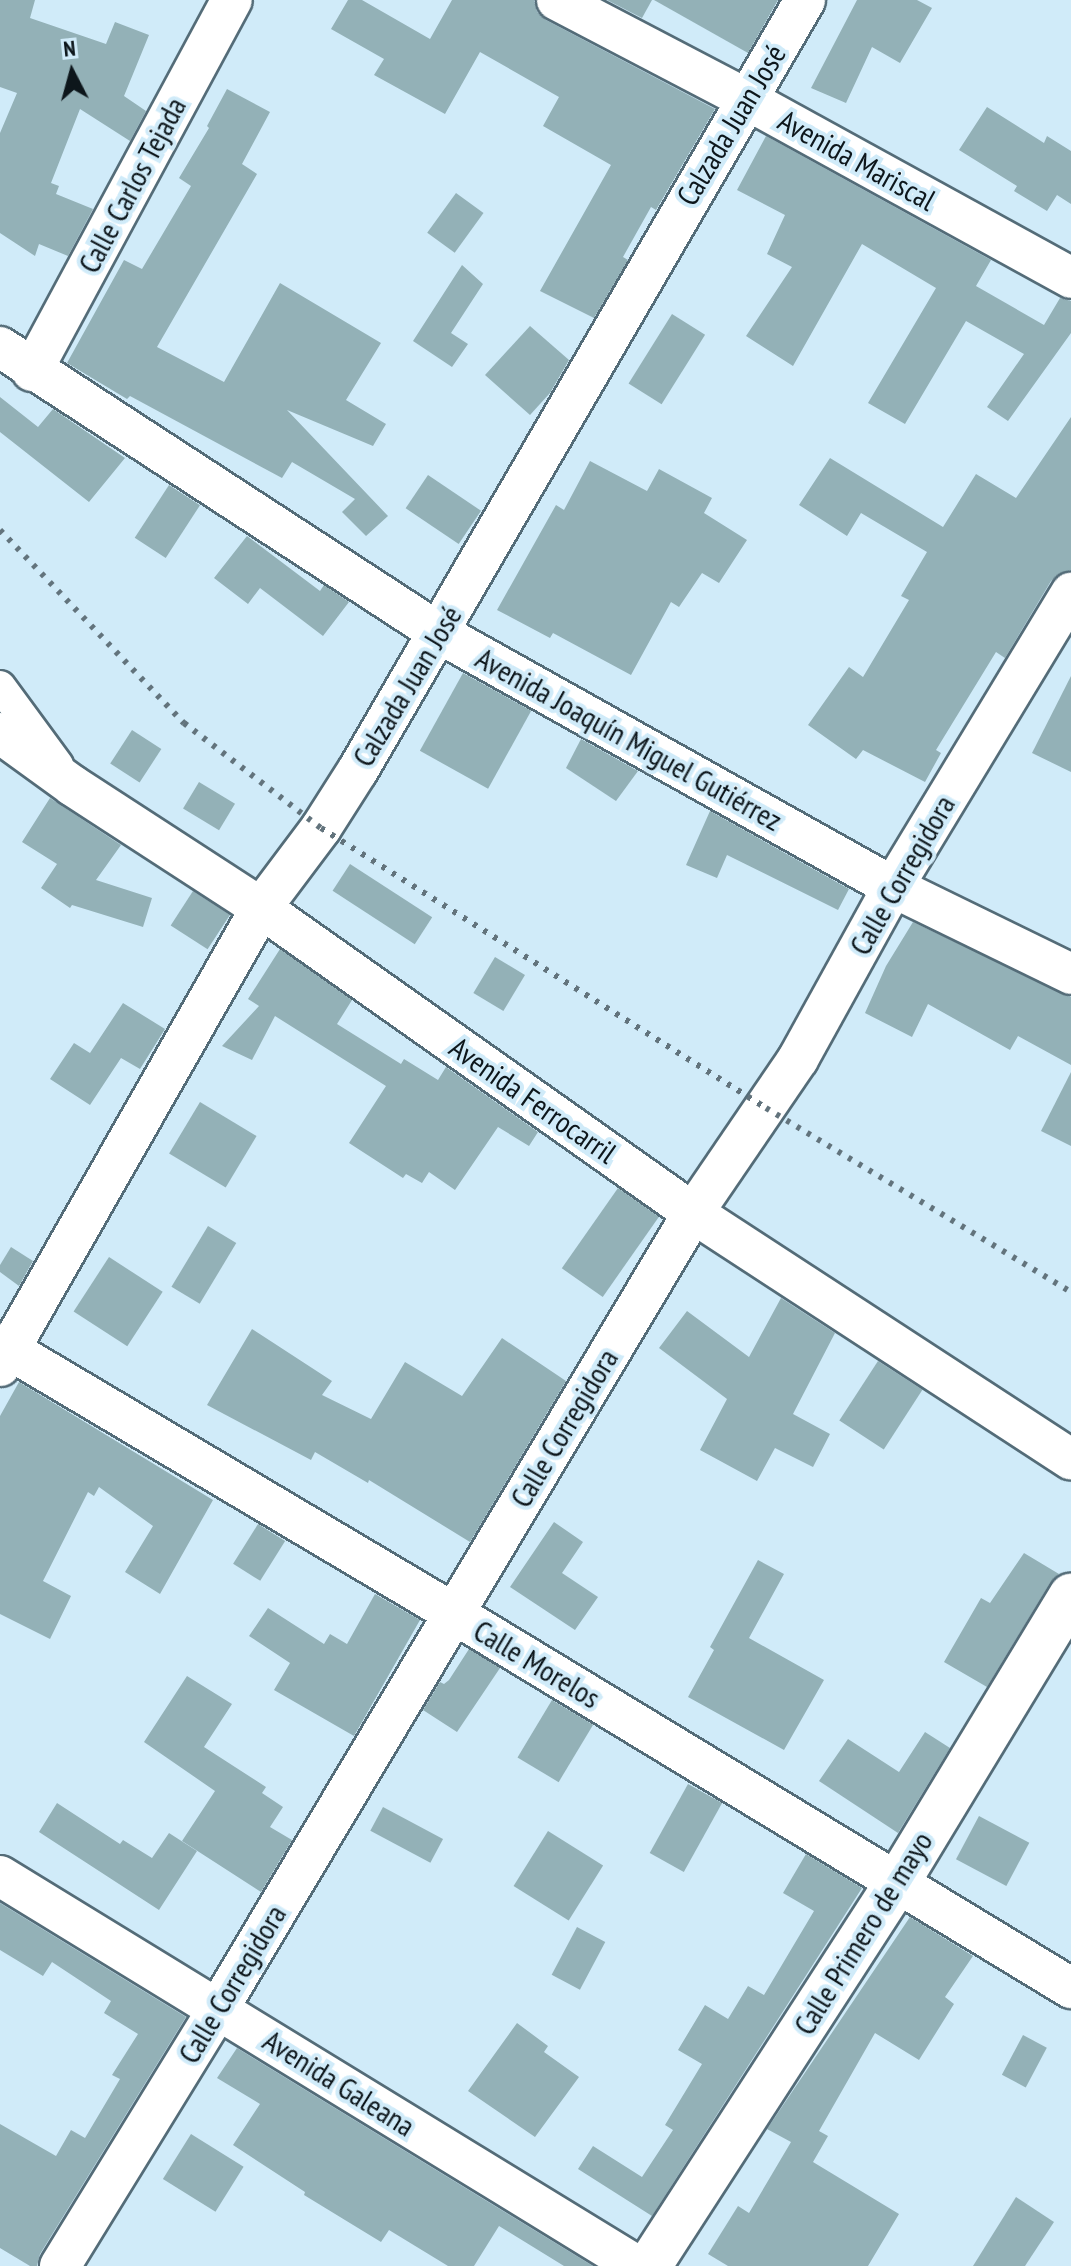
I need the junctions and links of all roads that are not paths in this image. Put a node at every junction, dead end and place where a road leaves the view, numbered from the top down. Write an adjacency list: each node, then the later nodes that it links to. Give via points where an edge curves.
1 (232, 0): 7 (street, Calle Carlos Tejada)
2 (557, 0): 4 (street, Avenida Mariscal)
3 (805, 0): 4 (street, Calzada Juan José)
4 (746, 99): 5 (street, Avenida Mariscal); 9 (street, Calzada Juan José)
5 (1071, 278)
6 (0, 347): 7 (street, Avenida Joaquín Miguel Gutiérrez)
7 (32, 371): 9 (street, Avenida Joaquín Miguel Gutiérrez)
8 (1071, 593): 13 (street, Calle Corregidora)
9 (439, 633): 13 (street, Avenida Joaquín Miguel Gutiérrez); 14 (street, Calzada Juan José, via 321,828)
10 (0, 686): 12 (street)
11 (0, 733): 12 (street, Avenida Ferrocarril)
12 (73, 786): 14 (street, Avenida Ferrocarril)
13 (893, 887): 15 (street, Avenida Joaquín Miguel Gutiérrez); 16 (street, Calle Corregidora, via 798,1059)
14 (261, 908): 16 (street, Avenida Ferrocarril); 17 (street, Calzada Juan José)
15 (1071, 974)
16 (693, 1213): 18 (street, Avenida Ferrocarril); 20 (street, Calle Corregidora)
17 (3, 1353): 20 (street, Calle Morelos)
18 (1071, 1459)
19 (1071, 1596): 22 (street, Calle Primero de mayo)
20 (453, 1613): 22 (street, Calle Morelos); 24 (street, Calle Corregidora)
21 (0, 1876): 24 (street, Avenida Galeana)
22 (897, 1883): 23 (street, Calle Morelos); 27 (street, Calle Primero de mayo)
23 (1071, 1988)
24 (218, 2009): 25 (street, Calle Corregidora); 26 (street, Avenida Galeana)
25 (60, 2266)
26 (637, 2266)
27 (649, 2266)

